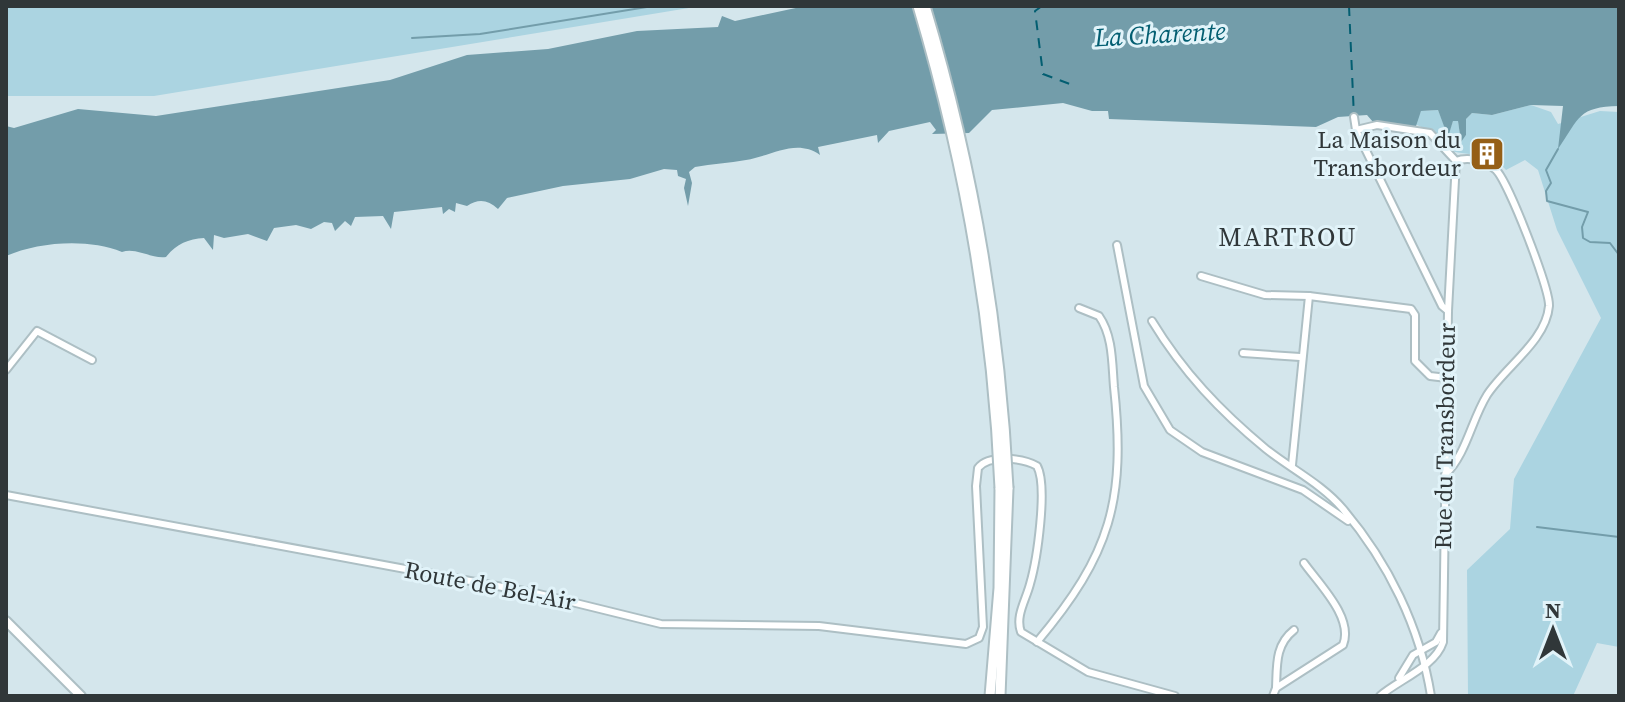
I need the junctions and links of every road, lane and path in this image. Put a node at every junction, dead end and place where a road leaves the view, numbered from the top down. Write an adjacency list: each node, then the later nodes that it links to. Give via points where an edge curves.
1 (918, 6): 19 (main road, bridge, via 975,238)
2 (925, 6): 19 (main road, bridge, via 981,232 995,318)
3 (1354, 117): 4 (street, Rue du Transbordeur)
4 (1356, 130): 5 (street, via 1383,126 1430,133); 10 (street, Rue du Transbordeur)
5 (1456, 161): 10 (street); 18 (street, via 1477,160 1501,176 1546,285 1549,306 1530,345 1485,398 1458,463)
6 (1117, 245): 21 (street, via 1144,386 1170,430 1202,452 1303,490)
7 (1201, 276): 8 (street, via 1265,295)
8 (1309, 296): 13 (street); 16 (street, via 1411,309 1415,361 1430,376)
9 (1079, 308): 26 (street, via 1099,316 1109,338 1119,431 1118,492 1090,567)
10 (1448, 311): 16 (street, Rue du Transbordeur)
11 (1152, 321): 17 (street, via 1199,389)
12 (1243, 353): 13 (street)
13 (1300, 357): 17 (street)
14 (92, 360): 15 (street, via 37,331)
15 (6, 370)
16 (1447, 378): 18 (street, Rue du Transbordeur)
17 (1292, 465): 21 (street, via 1344,510)
18 (1445, 475): 25 (street, Rue du Transbordeur)
19 (1004, 488): 32 (main road); 33 (main road)
20 (6, 495): 26 (street, Route de Bel-Air, via 535,593 661,624 819,626 966,644 981,634 984,606 978,468 991,459 1029,462 1041,473 1033,571 1019,624 1024,635)
21 (1350, 522): 27 (street, via 1399,593)
22 (1304, 563): 30 (street, via 1345,622 1347,635 1343,645)
23 (6, 621): 31 (main road)
24 (1294, 630): 30 (street, via 1278,652)
25 (1441, 633): 27 (street, via 1436,642); 28 (street, Rue du Transbordeur, via 1442,647)
26 (1037, 642): 34 (street, via 1098,676)
27 (1420, 649): 28 (street); 29 (street)
28 (1425, 666): 29 (street); 36 (street)
29 (1399, 680): 35 (street)
30 (1274, 692)
31 (81, 696)
32 (990, 696)
33 (1000, 696)
34 (1175, 696)
35 (1380, 696)
36 (1431, 696)

